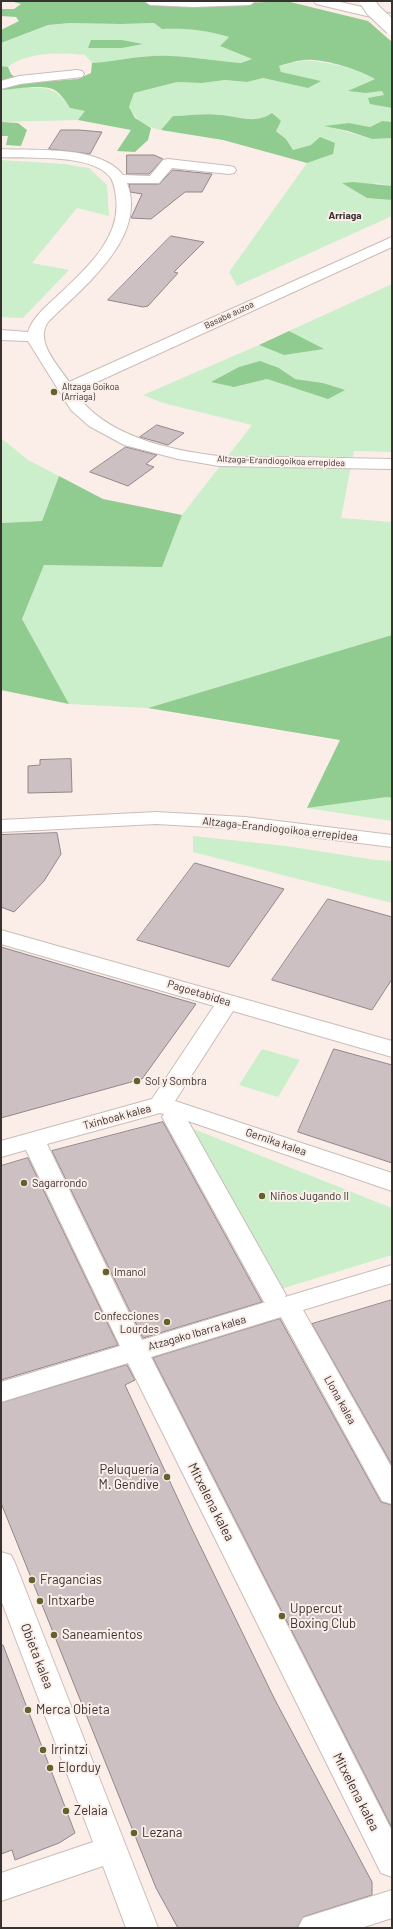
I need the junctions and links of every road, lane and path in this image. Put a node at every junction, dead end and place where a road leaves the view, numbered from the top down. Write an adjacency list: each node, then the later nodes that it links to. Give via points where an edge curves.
1 (150, 1): 2 (main road)
2 (250, 1)
3 (320, 1): 6 (main road)
4 (367, 1): 5 (main road); 7 (main road, bridge)
5 (392, 7)
6 (392, 18)
7 (392, 28)
8 (78, 74): 9 (main road, via 19,80)
9 (1, 85)
10 (1, 153): 12 (main road, via 91,160 114,171)
11 (229, 170): 12 (main road, via 168,163 154,180)
12 (118, 179): 15 (main road, via 126,208 121,227 96,266 43,319 36,328)
13 (392, 241): 16 (main road, Basabe auzoa)
14 (1, 335): 15 (main road)
15 (34, 337): 16 (main road, Altzaga-Erandiogoikoa errepidea)
16 (66, 390): 17 (main road, Altzaga-Erandiogoikoa errepidea, via 77,407 94,422 130,441 178,454 219,460)
17 (392, 464)
18 (1, 826): 19 (main road, Altzaga-Erandiogoikoa errepidea, via 156,818 245,823)
19 (392, 841)
20 (4, 937): 21 (main road, Pagoetabidea)
21 (228, 1002): 22 (main road, Pagoetabidea); 23 (main road, Txinboak kalea)
22 (392, 1049)
23 (167, 1111): 24 (main road, Txinboak kalea); 26 (main road, Gernika kalea, via 192,1114); 28 (main road, Llona kalea)
24 (33, 1140): 25 (main road, Txinboak kalea); 29 (main road, Mitxelena kalea)
25 (1, 1148)
26 (392, 1182)
27 (392, 1274): 28 (main road, Atzagako Ibarra kalea)
28 (280, 1301): 29 (main road, Atzagako Ibarra kalea); 31 (main road, Llona kalea)
29 (135, 1351): 30 (main road, Atzagako Ibarra kalea); 34 (main road, Mitxelena kalea)
30 (1, 1392)
31 (392, 1493)
32 (1, 1563): 37 (main road, Obieta kalea)
33 (93, 1856): 35 (main road)
34 (392, 1863)
35 (1, 1886)
36 (392, 1904): 38 (main road)
37 (142, 1928)
38 (314, 1928)

